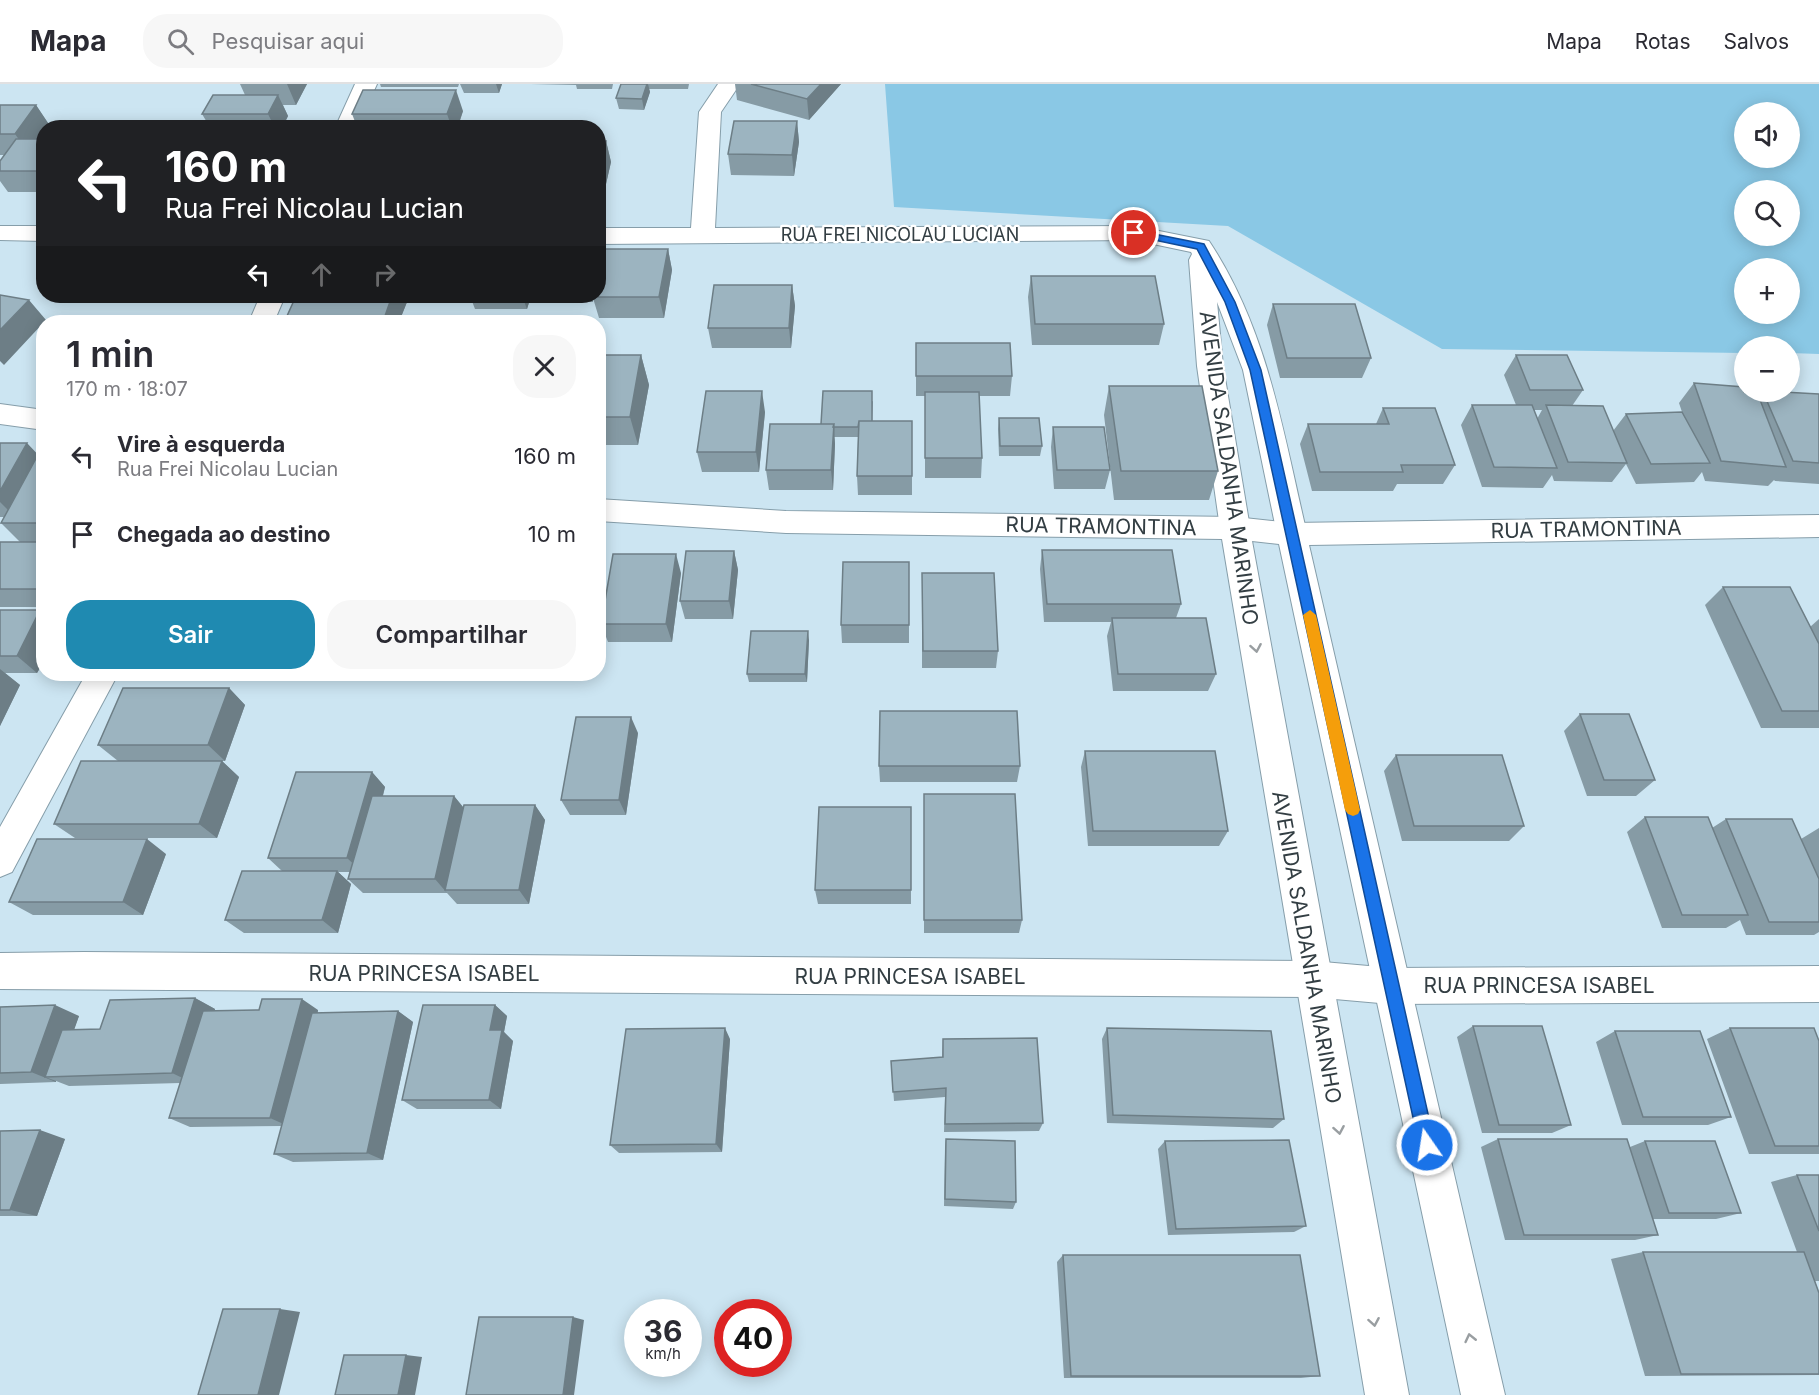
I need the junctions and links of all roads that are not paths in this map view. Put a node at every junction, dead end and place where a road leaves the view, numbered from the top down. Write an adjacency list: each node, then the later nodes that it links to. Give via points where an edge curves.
1 (366, 84): 3 (street)
2 (729, 84): 6 (street, via 710,112)
3 (350, 120)
4 (0, 233): 5 (street)
5 (36, 234)
6 (703, 235): 7 (street, RUA FREI NICOLAU LUCIAN); 8 (street, RUA FREI NICOLAU LUCIAN, via 1134,233)
7 (606, 236)
8 (1200, 246): 13 (street, AVENIDA SALDANHA MARINHO, via 1210,366); 14 (street, AVENIDA SALDANHA MARINHO, via 1230,302 1256,370)
9 (0, 414): 10 (street)
10 (36, 419)
11 (606, 511): 13 (street, RUA TRAMONTINA, via 786,522)
12 (1819, 526): 14 (street, RUA TRAMONTINA)
13 (1235, 528): 14 (street, RUA TRAMONTINA); 18 (street, AVENIDA SALDANHA MARINHO, one-way to 18)
14 (1292, 534): 20 (street, AVENIDA SALDANHA MARINHO)
15 (98, 681): 16 (street)
16 (0, 861)
17 (0, 971): 18 (street, RUA PRINCESA ISABEL)
18 (1312, 979): 20 (street, RUA PRINCESA ISABEL); 21 (street, AVENIDA SALDANHA MARINHO, one-way to 21)
19 (1819, 984): 20 (street, RUA PRINCESA ISABEL)
20 (1391, 986): 22 (street, AVENIDA SALDANHA MARINHO, one-way to 20)
21 (1387, 1395)
22 (1483, 1395)

